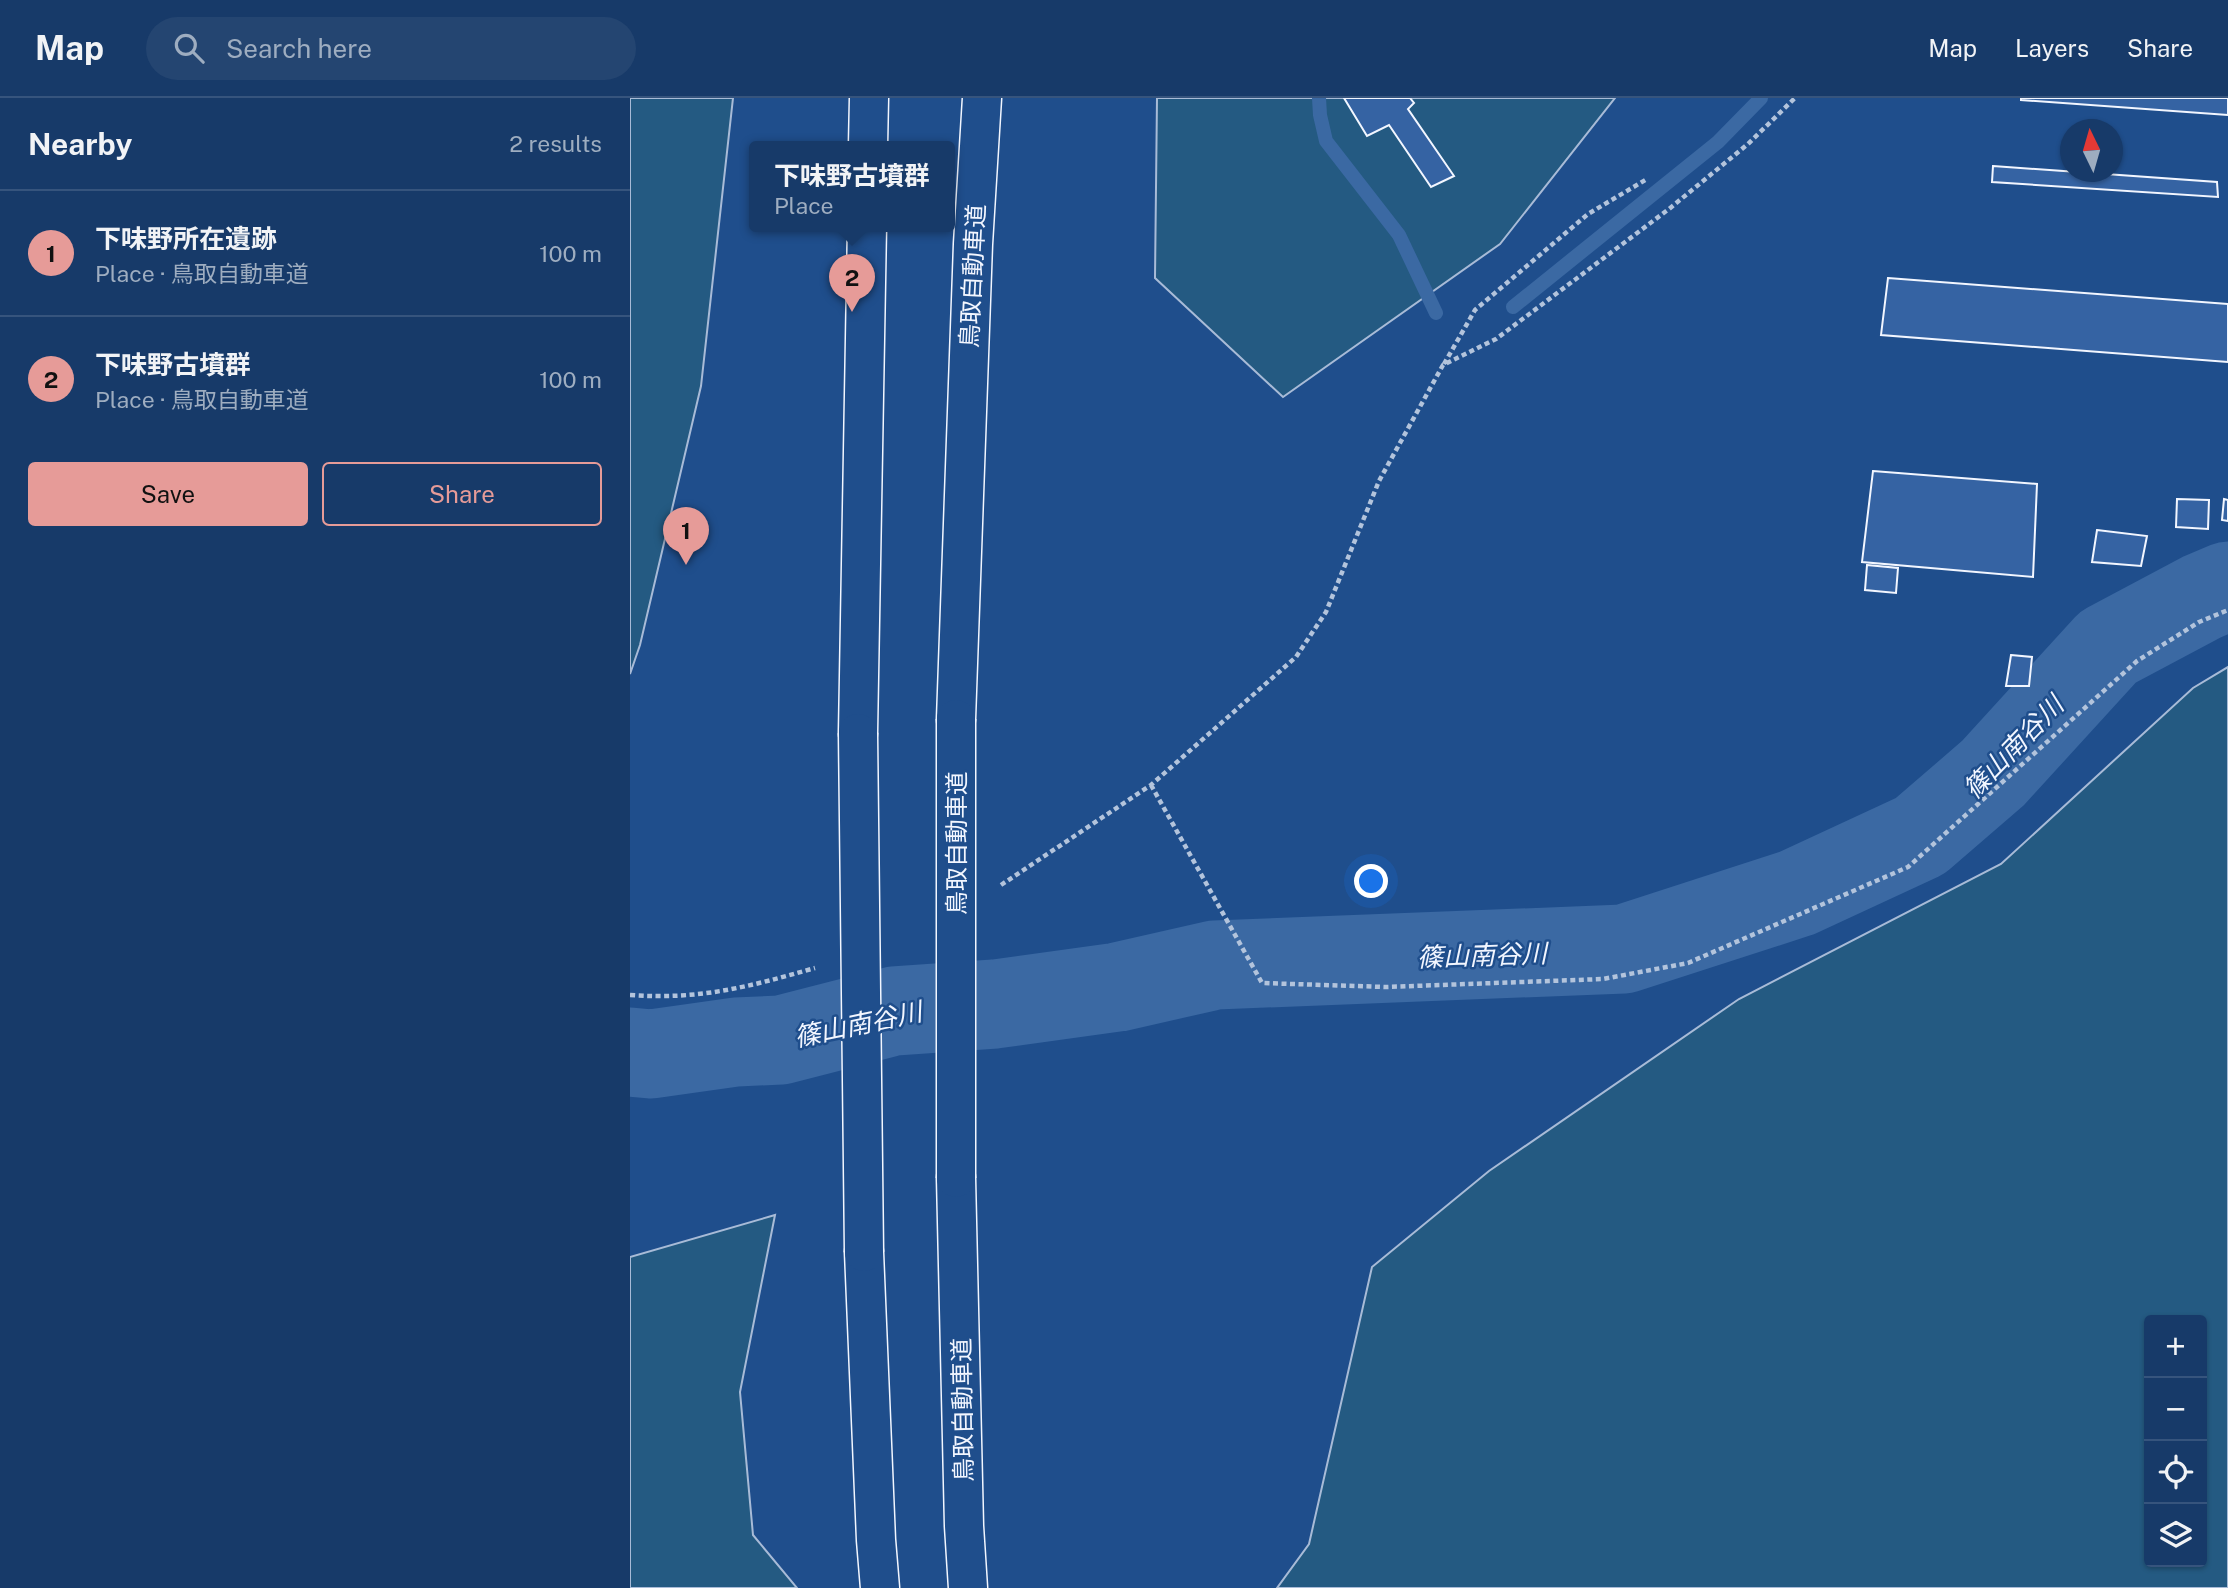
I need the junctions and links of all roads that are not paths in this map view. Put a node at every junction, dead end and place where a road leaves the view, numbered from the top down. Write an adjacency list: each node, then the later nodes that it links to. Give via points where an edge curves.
1 (869, 98): 3 (highway)
2 (982, 98): 6 (highway, 鳥取自動車道, bridge, via 956,719 956,1178)
3 (868, 141)
4 (867, 232): 5 (highway, bridge, via 858,733 864,1252)
5 (880, 1588)
6 (968, 1588)

